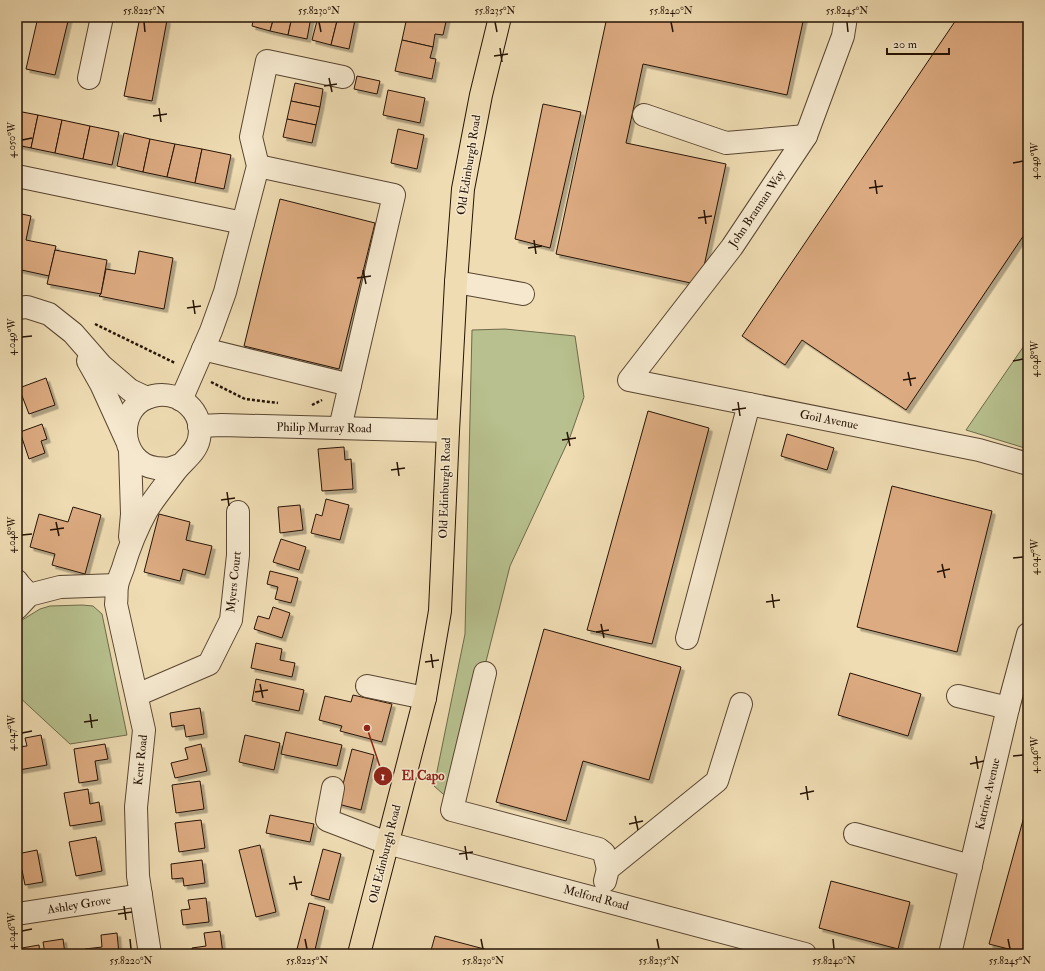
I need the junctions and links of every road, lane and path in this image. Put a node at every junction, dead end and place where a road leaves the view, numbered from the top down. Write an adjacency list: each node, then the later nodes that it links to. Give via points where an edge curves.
1 (102, 17): 5 (street)
2 (500, 17): 11 (main road, Old Edinburgh Road, via 481,95 463,189)
3 (846, 17): 7 (street, John Brannan Way, via 843,36)
4 (343, 77): 8 (street, via 267,61 251,137)
5 (89, 78)
6 (644, 115): 7 (street, via 726,143)
7 (806, 136): 16 (street, John Brannan Way, via 732,247)
8 (258, 166): 10 (street); 17 (street, via 394,195)
9 (17, 176): 10 (street)
10 (244, 223): 15 (street, via 225,292)
11 (456, 282): 12 (street); 23 (main road, Old Edinburgh Road)
12 (523, 294)
13 (17, 308): 14 (street, via 27,307 49,314)
14 (73, 333): 18 (street, via 101,365 130,390); 24 (street, via 101,384)
15 (203, 349): 17 (street); 19 (street)
16 (629, 380): 20 (street, Goil Avenue)
17 (350, 385): 22 (street)
18 (147, 398): 19 (street, via 162,394); 24 (street, via 132,410 126,421)
19 (181, 400): 21 (street, via 191,408)
20 (749, 404): 25 (street, Goil Avenue, via 979,450); 32 (street)
21 (199, 426): 22 (street, Philip Murray Road); 26 (street, via 199,439 194,452)
22 (340, 428): 23 (street, Philip Murray Road)
23 (448, 431): 37 (main road, Old Edinburgh Road, via 440,611)
24 (128, 445): 26 (street, via 138,460 149,467 167,469); 28 (street, Kent Road, via 132,514)
25 (1028, 464)
26 (180, 465): 28 (street, Kent Road, via 148,509)
27 (238, 512): 35 (street, Myers Court, via 238,555 230,620 209,664)
28 (130, 546): 29 (street, Kent Road)
29 (117, 585): 30 (street, via 60,587); 35 (street, Kent Road, via 116,604)
30 (21, 595)
31 (1028, 634): 39 (street, Katrine Avenue)
32 (687, 638)
33 (485, 674): 44 (street, via 452,810 599,849 604,853)
34 (367, 686): 37 (street)
35 (137, 695): 45 (street, Kent Road, via 144,730 136,807)
36 (958, 696): 39 (street)
37 (425, 698): 42 (main road, Old Edinburgh Road)
38 (741, 704): 44 (street, via 717,781)
39 (1008, 708): 43 (street, Katrine Avenue)
40 (332, 788): 42 (street, Melford Road, via 327,820)
41 (855, 834): 43 (street)
42 (387, 843): 46 (street, Melford Road); 49 (main road, Old Edinburgh Road)
43 (971, 866): 51 (street, Katrine Avenue)
44 (608, 869): 46 (street)
45 (141, 895): 47 (street, Ashley Grove); 48 (street, Kent Road)
46 (600, 899): 50 (street, Melford Road)
47 (17, 914)
48 (150, 954)
49 (359, 954)
50 (802, 954)
51 (950, 954)

